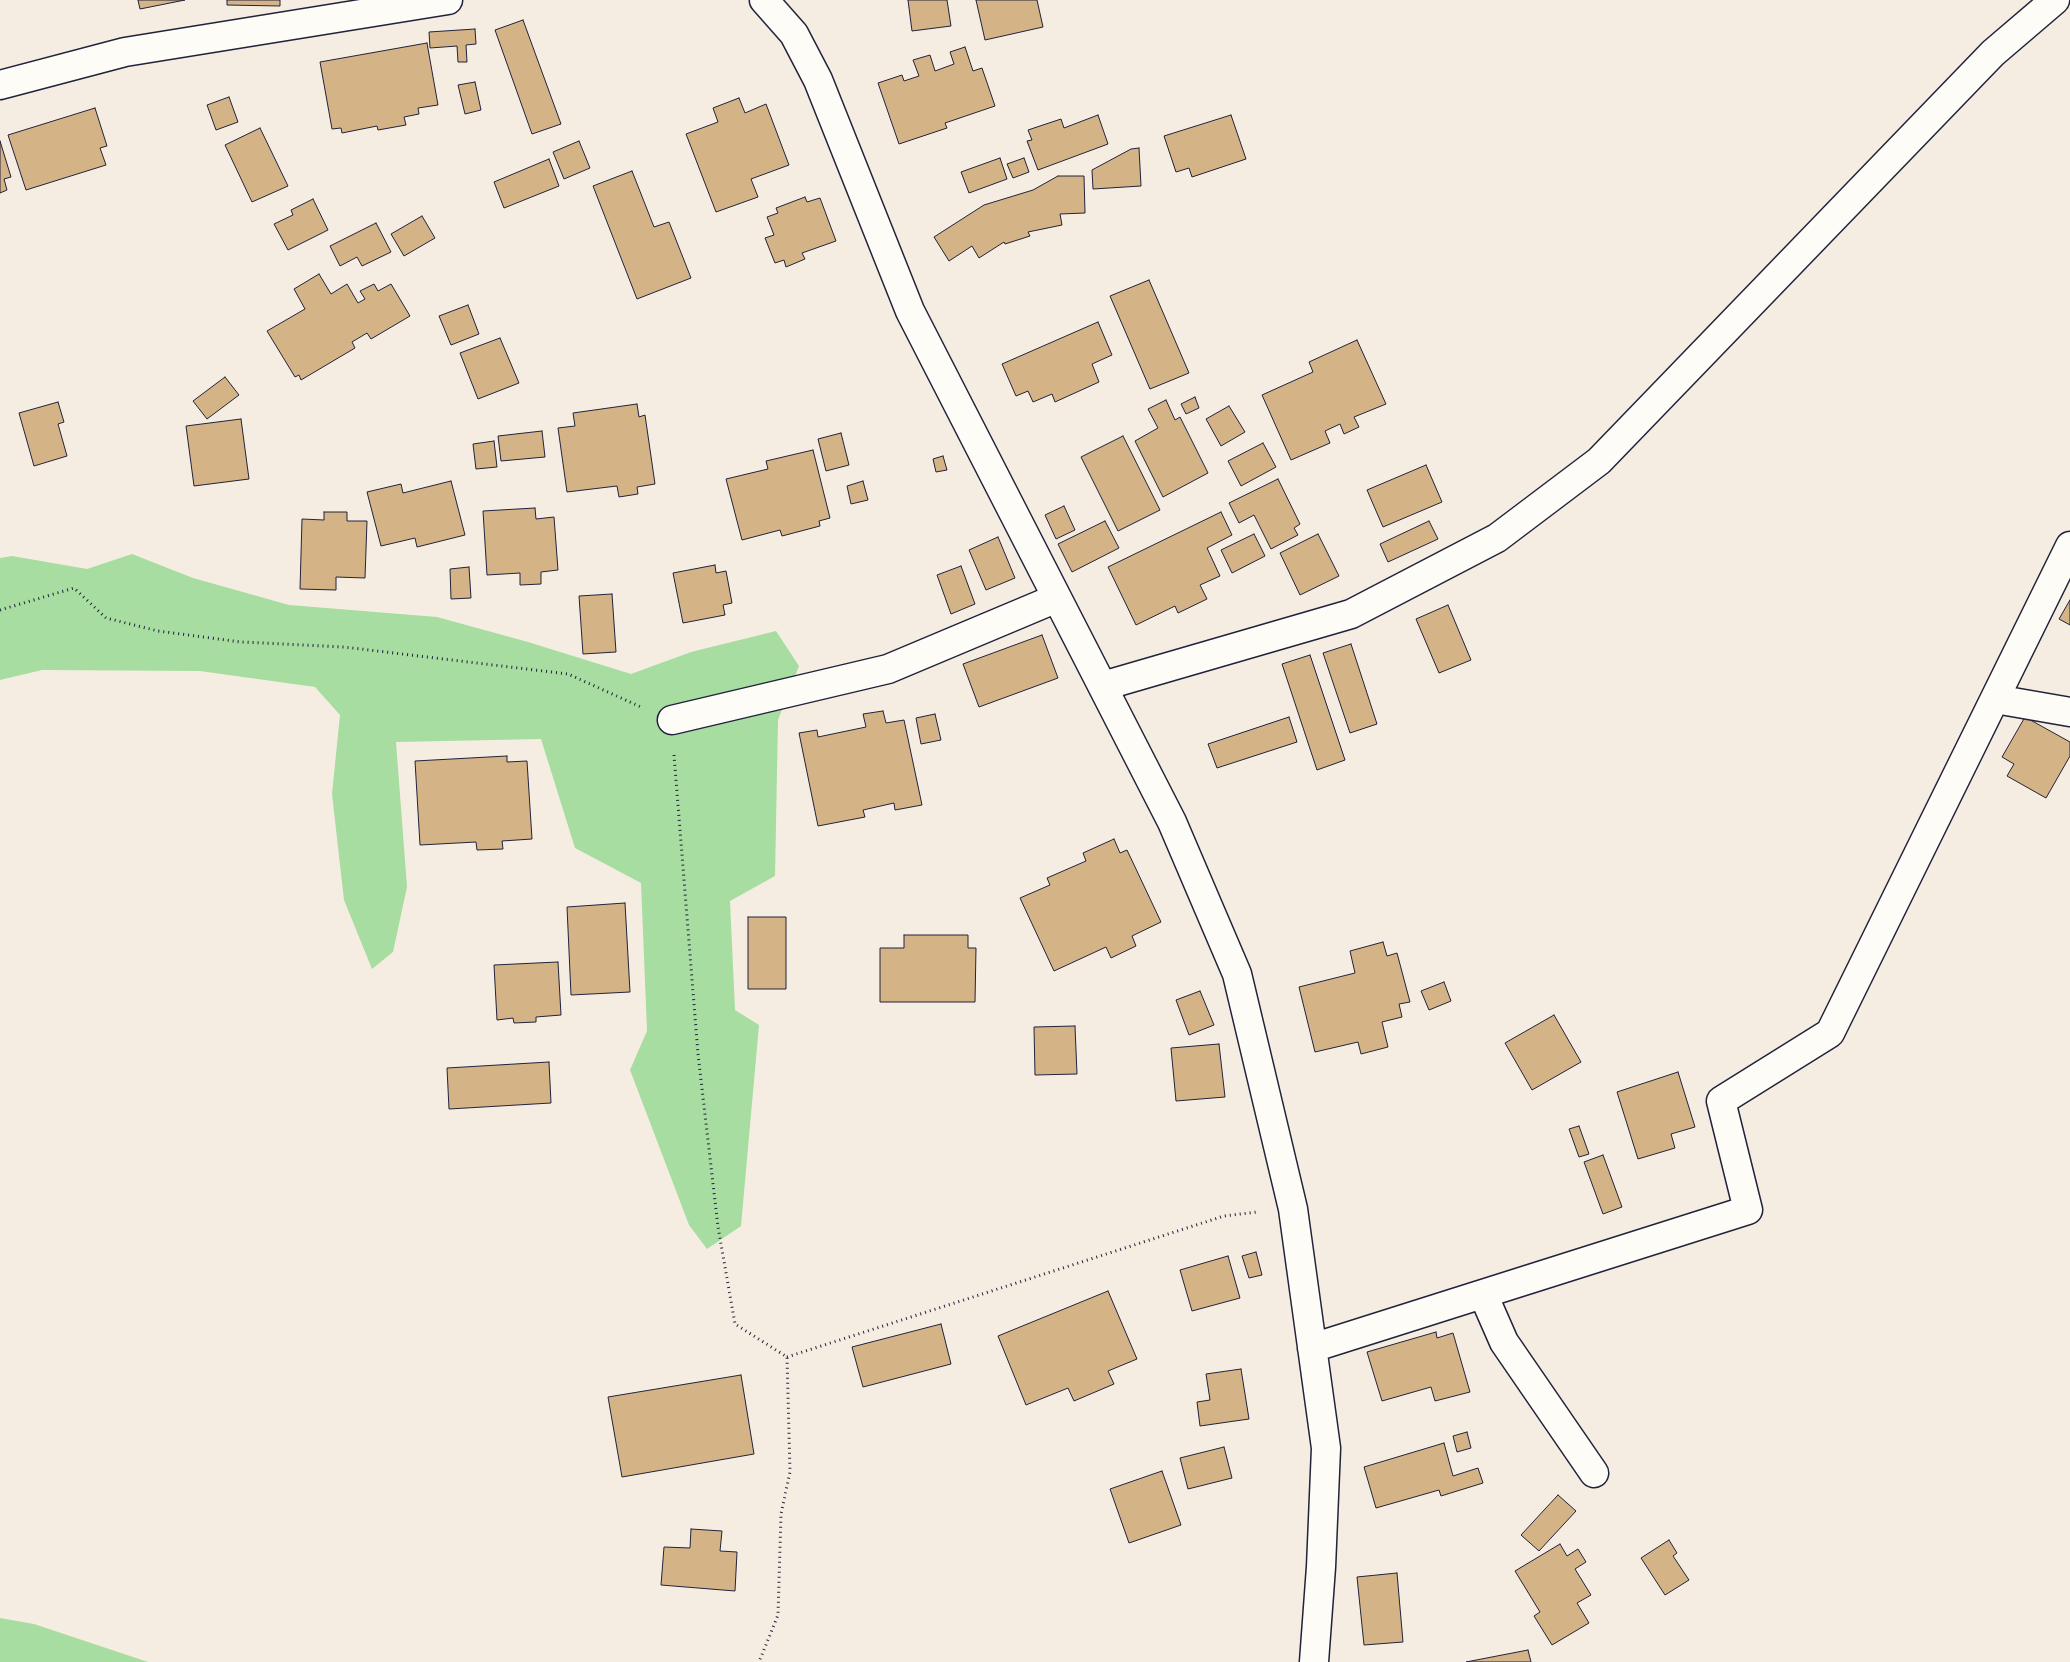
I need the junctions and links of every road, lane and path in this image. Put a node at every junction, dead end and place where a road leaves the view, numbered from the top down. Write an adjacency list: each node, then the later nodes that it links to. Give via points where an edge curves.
1 (448, 0): 4 (street, via 125,52)
2 (764, 0): 6 (street, via 794,34 818,80 910,311)
3 (2055, 0): 8 (street, via 1993,53 1599,462 1497,538 1351,614)
4 (0, 85)
5 (2070, 546): 9 (street)
6 (1057, 598): 8 (street); 11 (street, via 888,669)
7 (0, 610): 11 (path, via 74,588 106,618 158,631 241,642 344,647 568,674)
8 (1103, 686): 12 (street, via 1172,822 1237,974)
9 (1995, 699): 10 (street); 13 (street, via 1830,1033 1721,1101 1748,1210)
10 (2070, 712)
11 (672, 720): 15 (path, via 698,1054 718,1227 735,1324)
12 (1293, 1209): 14 (street); 15 (path, via 1224,1216)
13 (1482, 1294): 14 (street); 16 (street, via 1504,1342)
14 (1312, 1348): 18 (street, via 1326,1448)
15 (787, 1357): 17 (path, via 790,1472 781,1514 778,1616)
16 (1594, 1473)
17 (759, 1662)
18 (1314, 1662)

